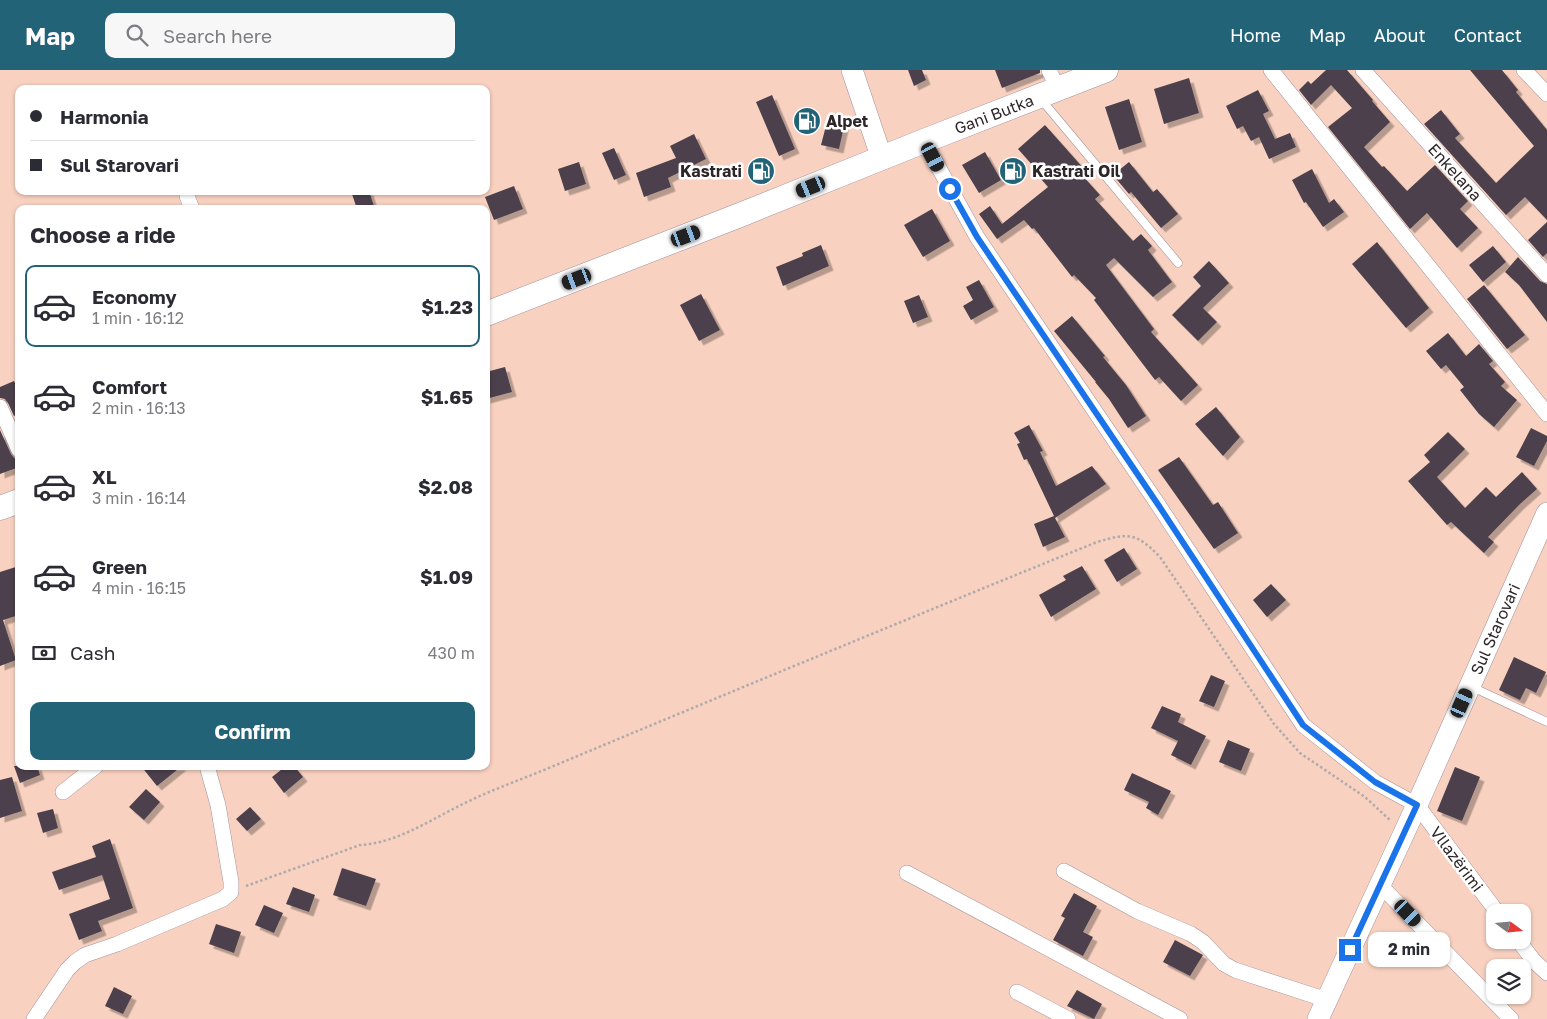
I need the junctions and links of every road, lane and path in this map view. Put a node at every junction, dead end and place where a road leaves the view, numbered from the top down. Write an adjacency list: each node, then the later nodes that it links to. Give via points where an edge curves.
1 (852, 70): 9 (main road)
2 (1106, 70): 6 (main road, Gani Butka)
3 (1271, 70): 14 (street)
4 (1363, 70): 11 (street, Enkelana)
5 (1524, 70): 7 (street)
6 (1048, 85): 8 (main road, Gani Butka); 10 (lane)
7 (1547, 94)
8 (924, 141): 9 (main road, Gani Butka); 24 (street, via 977,237 1303,725 1375,782)
9 (882, 159): 12 (main road, Gani Butka)
10 (1178, 263)
11 (1547, 275)
12 (490, 312)
13 (0, 407): 15 (street)
14 (1547, 414)
15 (15, 441)
16 (15, 502): 17 (main road)
17 (0, 508)
18 (1547, 513): 19 (main road, Sul Starovari)
19 (1470, 686): 20 (lane); 24 (main road, Sul Starovari)
20 (1547, 722)
21 (91, 770): 23 (street)
22 (208, 770): 29 (street, via 218,805)
23 (63, 792)
24 (1417, 805): 25 (main road, Sul Starovari); 30 (street, Vllazërimi)
25 (1404, 834): 28 (main road, Sul Starovari); 29 (path, via 1366,797 1300,753 1274,724 1160,557 1145,542 1126,536 1097,542 708,701 464,803 392,838 360,845)
26 (1064, 871): 34 (street, via 1191,934 1234,970)
27 (907, 873): 37 (street)
28 (1380, 885): 34 (main road, Sul Starovari); 39 (street)
29 (231, 892): 35 (street, via 223,899 84,955 67,970)
30 (1492, 904)
31 (1525, 949): 32 (street)
32 (1547, 973)
33 (1017, 992): 36 (street)
34 (1327, 1000): 38 (main road, Sul Starovari)
35 (34, 1019)
36 (1068, 1019)
37 (1180, 1019)
38 (1318, 1019)
39 (1511, 1019)

